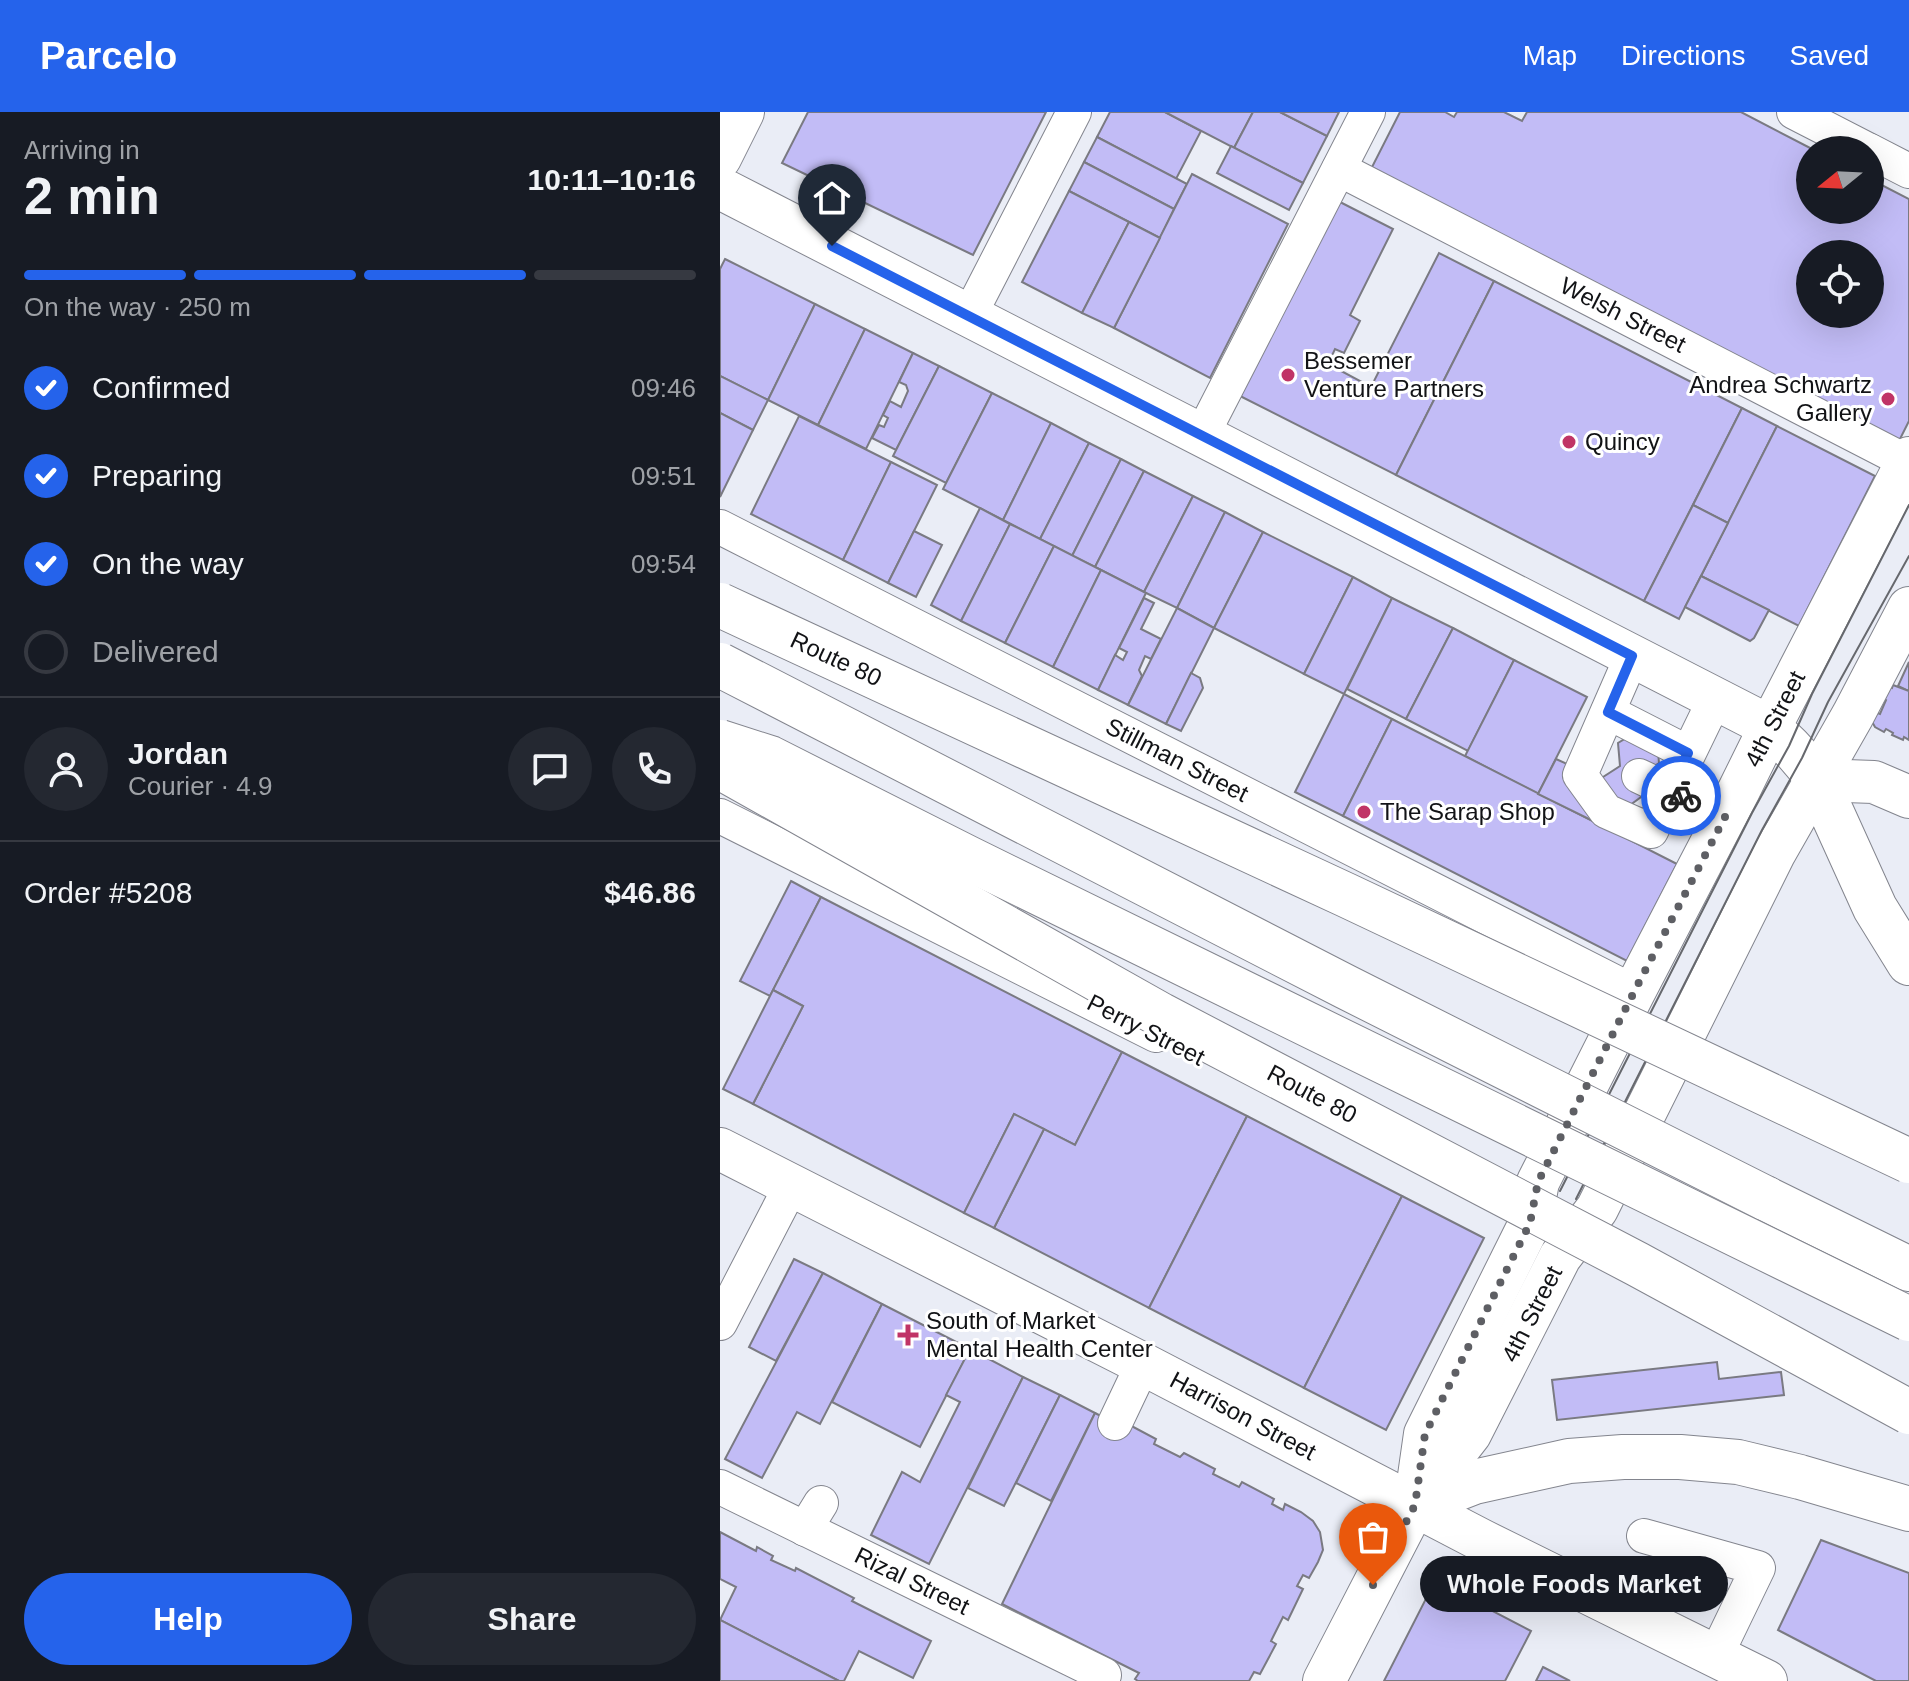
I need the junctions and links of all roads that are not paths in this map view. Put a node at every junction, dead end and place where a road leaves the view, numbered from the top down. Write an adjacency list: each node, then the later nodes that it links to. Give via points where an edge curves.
1 (743, 112): 7 (main road)
2 (1074, 112): 10 (street)
3 (1368, 112): 8 (street)
4 (1794, 112): 5 (street)
5 (1835, 121): 6 (street)
6 (1890, 155)
7 (720, 158)
8 (1339, 169): 11 (street); 12 (street, Welsh Street)
9 (720, 188): 10 (main road)
10 (969, 316): 11 (main road)
11 (1202, 435): 16 (main road)
12 (1908, 460): 20 (main road, 4th Street)
13 (720, 527): 30 (street, Stillman Street)
14 (720, 605): 32 (highway, Route 80, bridge)
15 (1909, 608): 25 (main road, 4th Street)
16 (1632, 656): 18 (main road); 19 (street)
17 (720, 665): 36 (highway, bridge)
18 (1715, 699): 20 (main road); 22 (street)
19 (1608, 712): 22 (street); 24 (street)
20 (1770, 727): 25 (main road); 28 (main road, 4th Street)
21 (720, 742): 37 (highway, bridge, via 770,758)
22 (1688, 753): 24 (street)
23 (720, 767): 40 (highway, Route 80, bridge, via 1161,1015)
24 (1630, 771): 28 (street)
25 (1817, 780): 26 (main road, via 1874,782); 29 (highway, via 1875,908); 35 (main road, 4th Street, via 1775,852 1597,1209)
26 (1909, 797)
27 (720, 816): 34 (street, Perry Street)
28 (1725, 817): 30 (main road, 4th Street)
29 (1909, 963)
30 (1634, 992): 34 (main road, 4th Street, via 1538,1182)
31 (720, 1149): 33 (main road, Harrison Street)
32 (1909, 1161)
33 (791, 1186): 38 (street); 39 (main road, Harrison Street)
34 (1530, 1223): 35 (street, Perry Street); 43 (main road, 4th Street, via 1425,1434)
35 (1560, 1257): 43 (main road, 4th Street, via 1470,1434)
36 (1909, 1269)
37 (1909, 1319)
38 (720, 1323)
39 (1143, 1364): 41 (street); 43 (main road, Harrison Street)
40 (1909, 1412)
41 (1115, 1423)
42 (720, 1487): 47 (street, Rizal Street, via 813,1516)
43 (1415, 1505): 44 (highway, via 1474,1482 1569,1461 1680,1457 1738,1462); 46 (main road, Harrison Street); 48 (main road, 4th Street)
44 (1909, 1509)
45 (1644, 1536): 46 (street, via 1758,1568)
46 (1716, 1655): 49 (main road, Harrison Street)
47 (1102, 1678)
48 (1324, 1681)
49 (1766, 1681)

